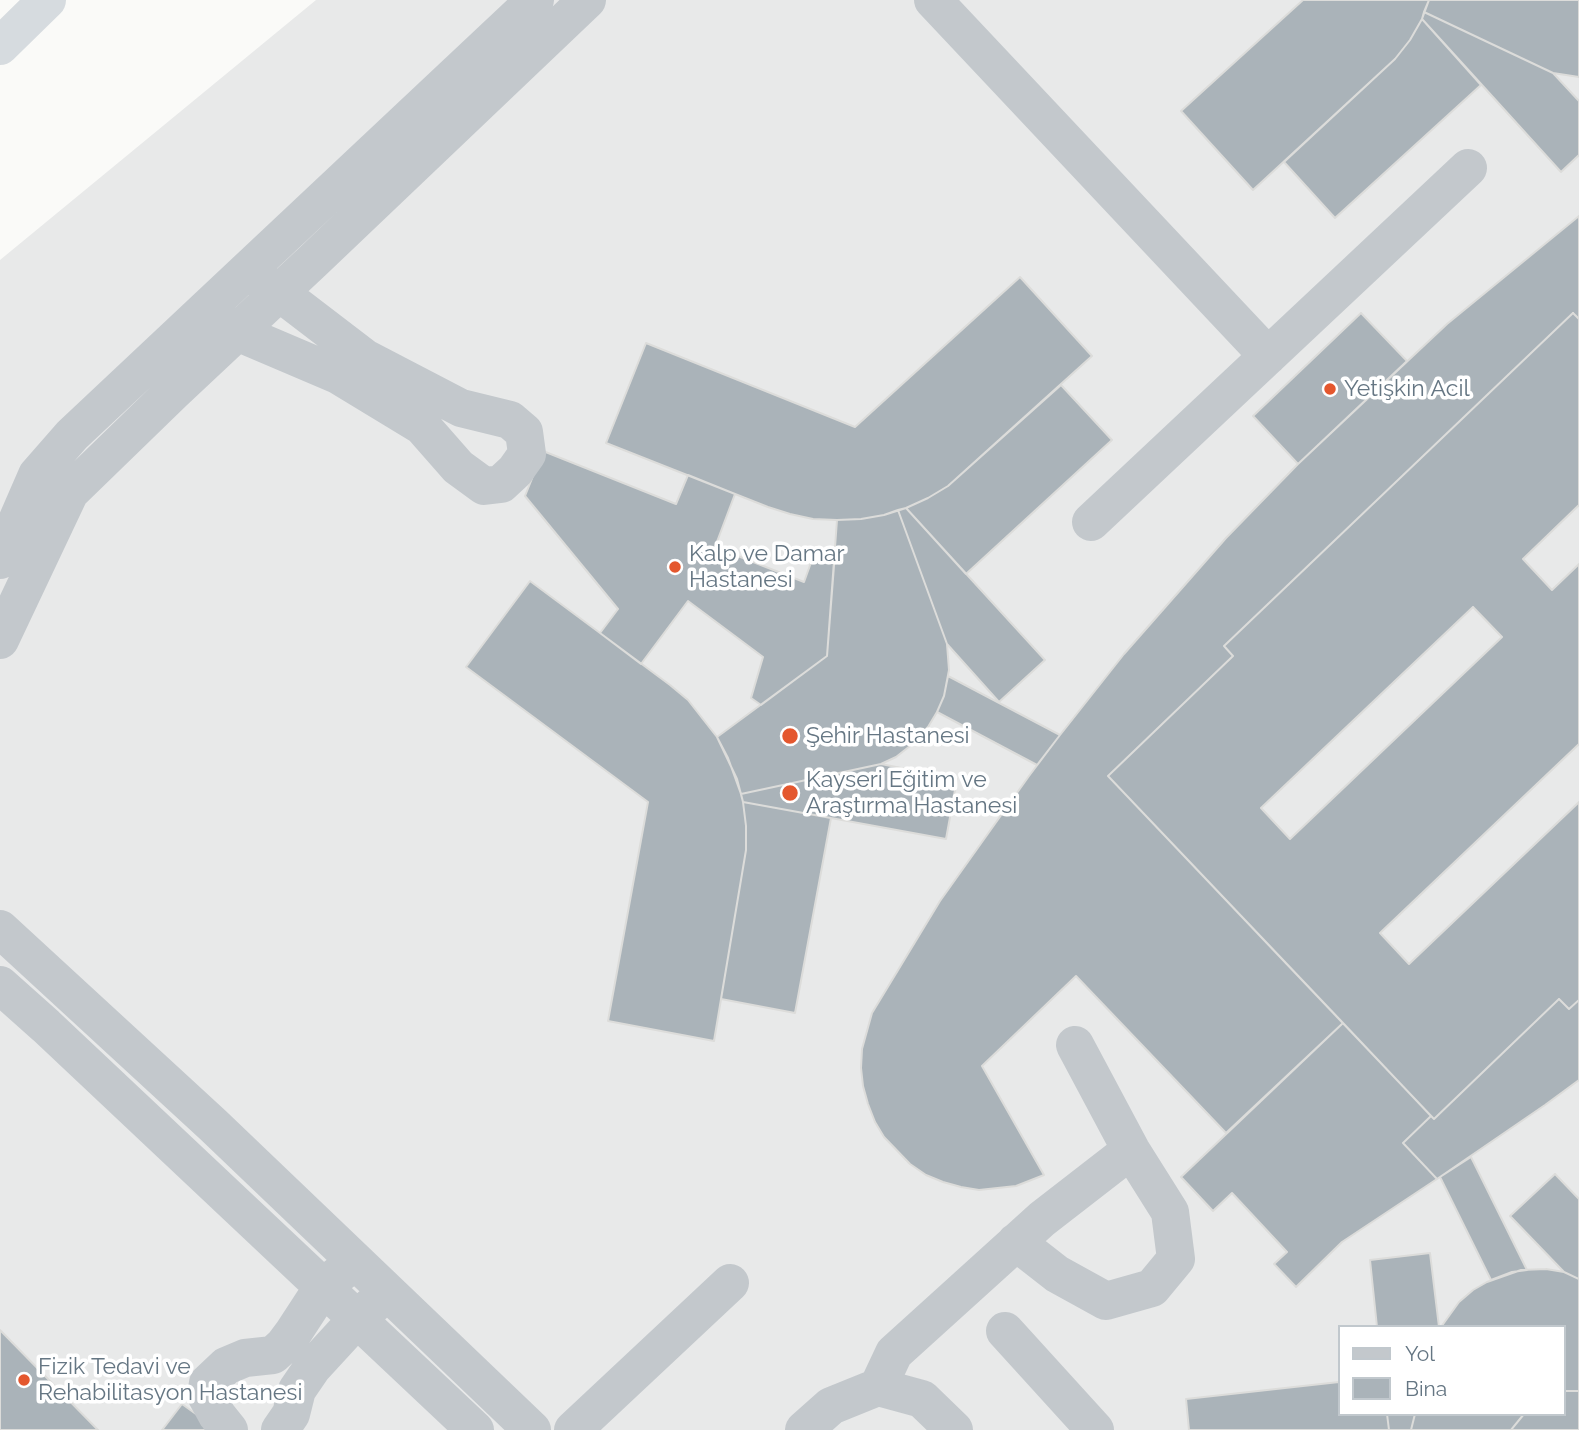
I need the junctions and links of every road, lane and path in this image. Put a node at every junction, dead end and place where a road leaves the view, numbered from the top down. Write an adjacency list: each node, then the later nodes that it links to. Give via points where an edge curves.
1 (47, 0): 5 (highway)
2 (536, 0): 7 (lane)
3 (587, 0): 8 (lane)
4 (933, 0): 11 (lane)
5 (0, 46)
6 (1468, 168): 11 (lane)
7 (247, 271): 8 (lane); 9 (lane)
8 (279, 293): 10 (lane); 10 (lane, via 365,358 461,408 510,420 524,432 527,454 501,484 484,486 458,467 422,426 338,375)
9 (206, 309): 10 (lane); 13 (lane, via 72,435 37,475)
10 (237, 332): 14 (lane, via 71,492)
11 (1268, 356): 12 (lane)
12 (1091, 522)
13 (0, 560)
14 (0, 640)
15 (0, 929): 20 (lane)
16 (0, 985): 22 (lane)
17 (1075, 1045): 18 (lane)
18 (1131, 1150): 19 (lane); 19 (lane, via 1170,1212 1176,1259 1152,1288 1106,1301 1057,1274)
19 (1016, 1242): 27 (lane, via 894,1353)
20 (355, 1260): 22 (lane); 23 (lane)
21 (730, 1283): 32 (lane)
22 (323, 1287): 24 (lane); 26 (lane, via 273,1356)
23 (388, 1292): 24 (lane); 31 (lane)
24 (357, 1319): 28 (lane, via 313,1368); 30 (lane)
25 (1004, 1331): 35 (lane)
26 (245, 1358): 28 (lane, via 265,1368 284,1392); 29 (lane, via 226,1366 208,1383 206,1395)
27 (877, 1388): 33 (lane, via 831,1406); 34 (lane, via 922,1399)
28 (285, 1422)
29 (229, 1430)
30 (475, 1430)
31 (532, 1430)
32 (573, 1430)
33 (804, 1430)
34 (954, 1430)
35 (1095, 1430)

